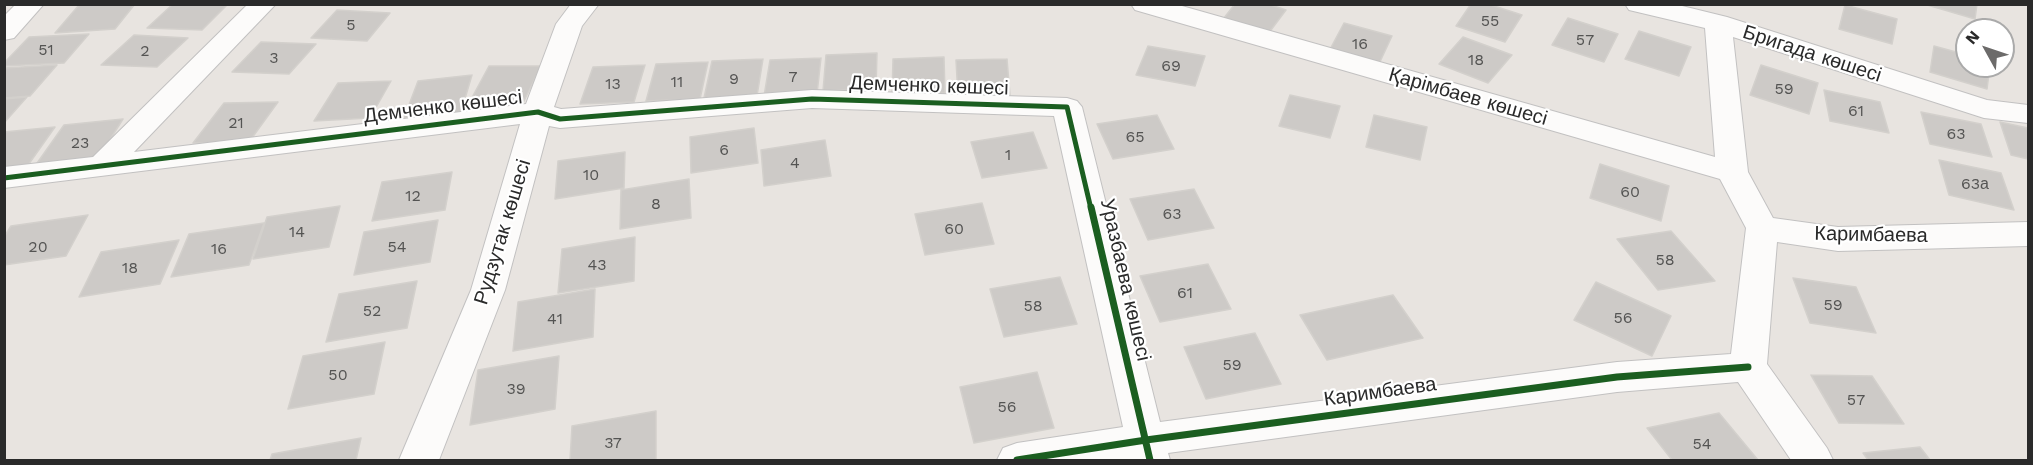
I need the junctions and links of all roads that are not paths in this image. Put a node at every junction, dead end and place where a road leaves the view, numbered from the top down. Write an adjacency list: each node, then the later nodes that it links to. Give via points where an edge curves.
1 (32, 4): 7 (street)
2 (263, 4): 11 (street)
3 (586, 4): 9 (street, Рудзутак көшесі, via 569,24)
4 (1144, 4): 12 (street, Қарімбаев көшесі)
5 (1638, 4): 6 (street, Бригада көшесі)
6 (1718, 23): 10 (street, Бригада көшесі, via 1984,109); 12 (street)
7 (4, 32)
8 (1067, 107): 9 (street, Демченко көшесі, via 812,99 560,119); 17 (street, Уразбаева көшесі)
9 (538, 112): 11 (street, Демченко көшесі); 18 (street, Рудзутак көшесі, via 488,290)
10 (2028, 114)
11 (102, 166): 13 (street, Демченко көшесі)
12 (1732, 172): 14 (street)
13 (4, 178)
14 (1762, 228): 15 (street, Каримбаева, via 1838,239); 16 (street)
15 (2028, 234)
16 (1748, 367): 17 (street, Каримбаева, via 1617,377); 20 (street)
17 (1148, 450): 19 (street, Каримбаева)
18 (419, 460)
19 (1017, 460)
20 (1813, 460)

